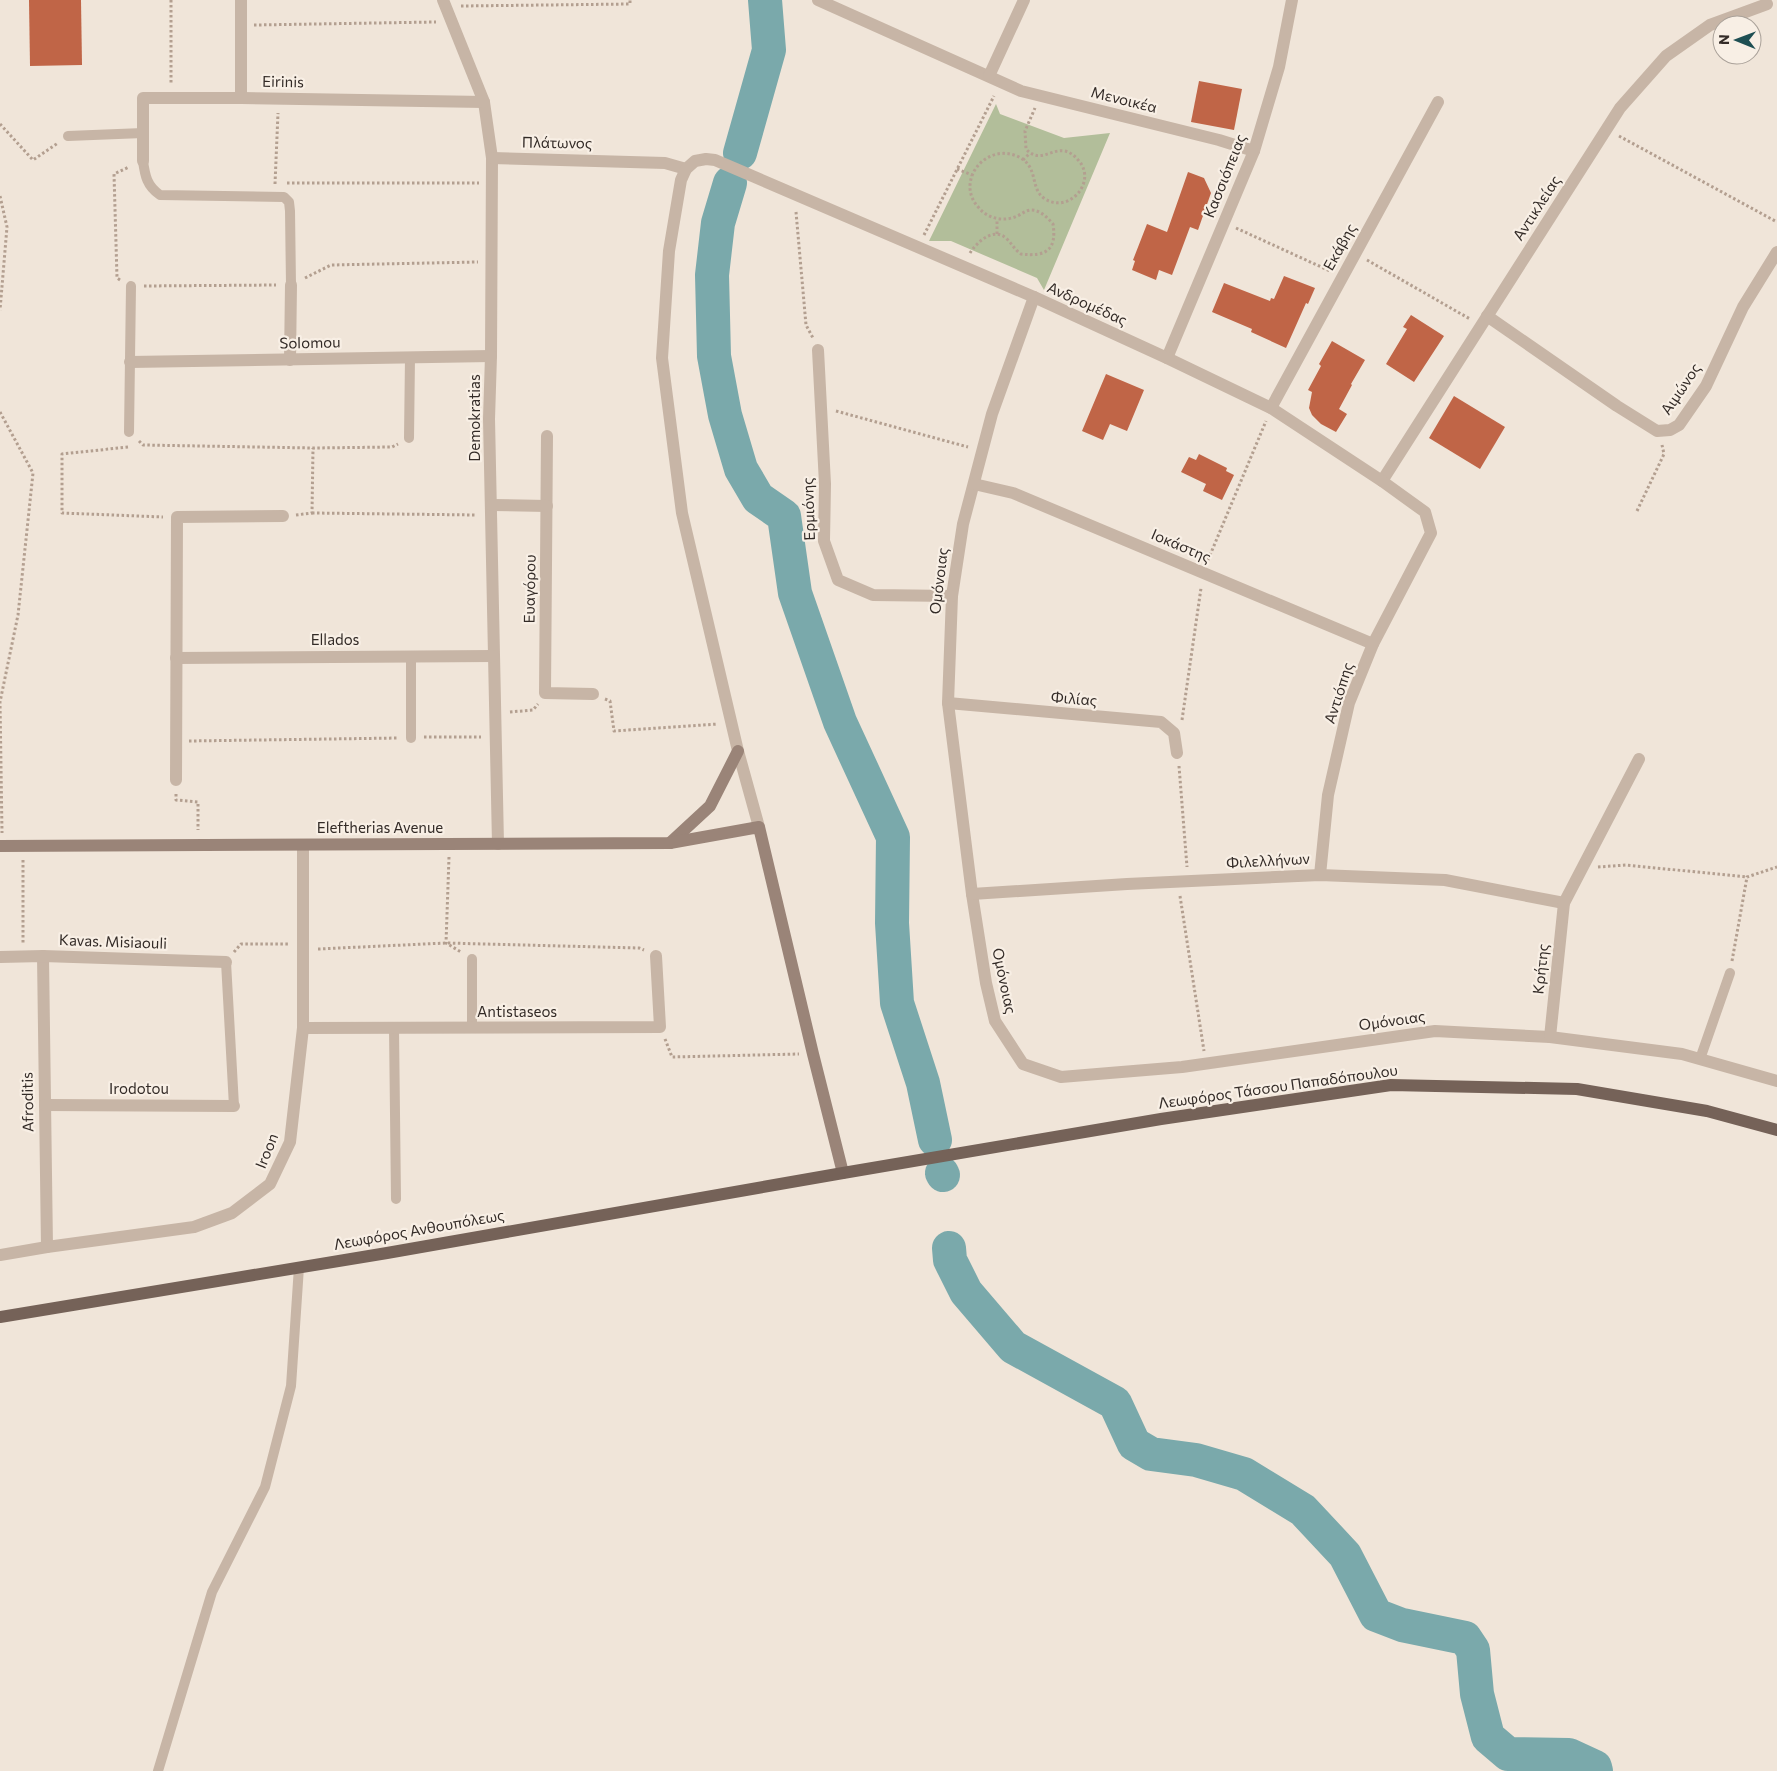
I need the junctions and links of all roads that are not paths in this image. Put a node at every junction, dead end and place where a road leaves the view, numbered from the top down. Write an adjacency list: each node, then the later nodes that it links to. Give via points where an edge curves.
1 (241, 0): 8 (street)
2 (818, 0): 7 (street, Μενοικέα)
3 (1024, 0): 7 (street)
4 (1292, 0): 13 (street, Κασσιόπειας, via 1279,67)
5 (444, 3): 9 (street, Demokratias)
6 (1772, 4): 21 (street, Αντικλείας, via 1710,25 1666,56 1620,108)
7 (988, 76): 13 (street, Μενοικέα, via 1021,91)
8 (241, 98): 9 (street, Eirinis); 11 (street, Eirinis, via 143,98)
9 (484, 102): 14 (street, Demokratias)
10 (1438, 102): 28 (street, Εκάβης)
11 (143, 134): 12 (lane); 15 (street, Eirinis)
12 (68, 136)
13 (1254, 151): 25 (street, Κασσιόπειας)
14 (492, 158): 16 (street, Πλάτωνος); 23 (street, Demokratias)
15 (143, 161): 18 (lane, via 145,177 151,189 160,195 284,197 289,202)
16 (691, 165): 20 (street, Ανδρομέδας, via 706,159 716,160); 46 (street, via 681,180 669,251 662,358 682,512)
17 (1777, 252): 21 (street, Αιμώνος, via 1744,307 1706,386 1679,425 1670,430 1657,431)
18 (291, 285): 26 (street)
19 (131, 286): 27 (lane)
20 (1034, 297): 25 (street, Ανδρομέδας); 33 (street, Ομόνοιας, via 992,414)
21 (1484, 320): 32 (street, Αντικλείας)
22 (818, 350): 38 (street, Ερμιόνης, via 825,484 824,540 838,580 873,595)
23 (491, 356): 24 (street, Solomou); 35 (street, Demokratias)
24 (410, 357): 26 (street, Solomou); 31 (lane)
25 (1167, 358): 28 (street, Ανδρομέδας)
26 (290, 360): 27 (street, Solomou)
27 (130, 362): 29 (lane)
28 (1271, 408): 32 (street, Ανδρομέδας)
29 (129, 432)
30 (547, 436): 34 (street, Ευαγόρου)
31 (409, 438)
32 (1382, 481): 37 (street, Ανδρομέδας, via 1425,512)
33 (974, 484): 38 (street, Ομόνοιας, via 963,524); 39 (street, Ιοκάστης, via 1013,493)
34 (547, 506): 35 (street); 43 (street, Ευαγόρου, via 544,694)
35 (492, 510): 41 (street, Demokratias)
36 (283, 516): 42 (street, via 177,517)
37 (1431, 534): 39 (street, Αντιόπης)
38 (952, 596): 44 (street, Ομόνοιας)
39 (1373, 644): 55 (street, Αντιόπης, via 1349,703 1334,767)
40 (412, 656): 41 (street, Ellados); 42 (street, Ellados); 45 (lane)
41 (493, 656): 52 (street, Demokratias)
42 (176, 658): 49 (street)
43 (593, 694)
44 (948, 703): 47 (street, Φιλίας, via 1161,722 1174,733); 56 (street, Ομόνοιας)
45 (411, 738)
46 (738, 751): 50 (street); 51 (main road, via 710,806)
47 (1177, 753)
48 (1638, 758): 57 (street)
49 (176, 780)
50 (759, 827): 51 (main road, Eleftherias Avenue); 73 (main road)
51 (670, 843): 52 (main road, Eleftherias Avenue)
52 (498, 844): 53 (main road, Eleftherias Avenue)
53 (303, 845): 54 (main road, Eleftherias Avenue); 64 (street, Iroon)
54 (1, 846)
55 (1320, 876): 56 (street, Φιλελλήνων); 57 (street, Φιλελλήνων, via 1445,880)
56 (972, 894): 67 (street, Ομόνοιας, via 995,1021 1023,1064 1061,1077 1206,1064 1435,1031)
57 (1564, 904): 67 (street, Κρήτης)
58 (43, 956): 60 (street, Kavas. Misiaouli); 62 (street, Kavas. Misiaouli); 70 (street, Afroditis)
59 (656, 956): 66 (street, Antistaseos, via 660,1027)
60 (0, 957)
61 (472, 959): 66 (lane)
62 (226, 962): 71 (lane)
63 (1730, 972): 68 (lane)
64 (303, 1028): 65 (street, Antistaseos); 75 (street, Iroon, via 290,1142 270,1184 232,1213 194,1226)
65 (394, 1028): 66 (street, Antistaseos); 74 (lane)
66 (472, 1028)
67 (1550, 1037): 68 (street, Ομόνοιας)
68 (1700, 1059): 69 (street, Ομόνοιας)
69 (1777, 1081)
70 (45, 1105): 71 (street, Irodotou); 75 (street, Afroditis)
71 (234, 1106)
72 (1777, 1130): 73 (main road, Λεωφόρος Τάσσου Παπαδόπουλου, via 1707,1111 1576,1089 1391,1085 1161,1119)
73 (843, 1173): 77 (main road, Λεωφόρος Ανθουπόλεως)
74 (396, 1200)
75 (47, 1247): 76 (street, Iroon)
76 (0, 1256)
77 (299, 1267): 78 (main road, Λεωφόρος Ανθουπόλεως); 79 (lane, via 291,1386 265,1487 212,1592)
78 (0, 1317)
79 (158, 1771)

